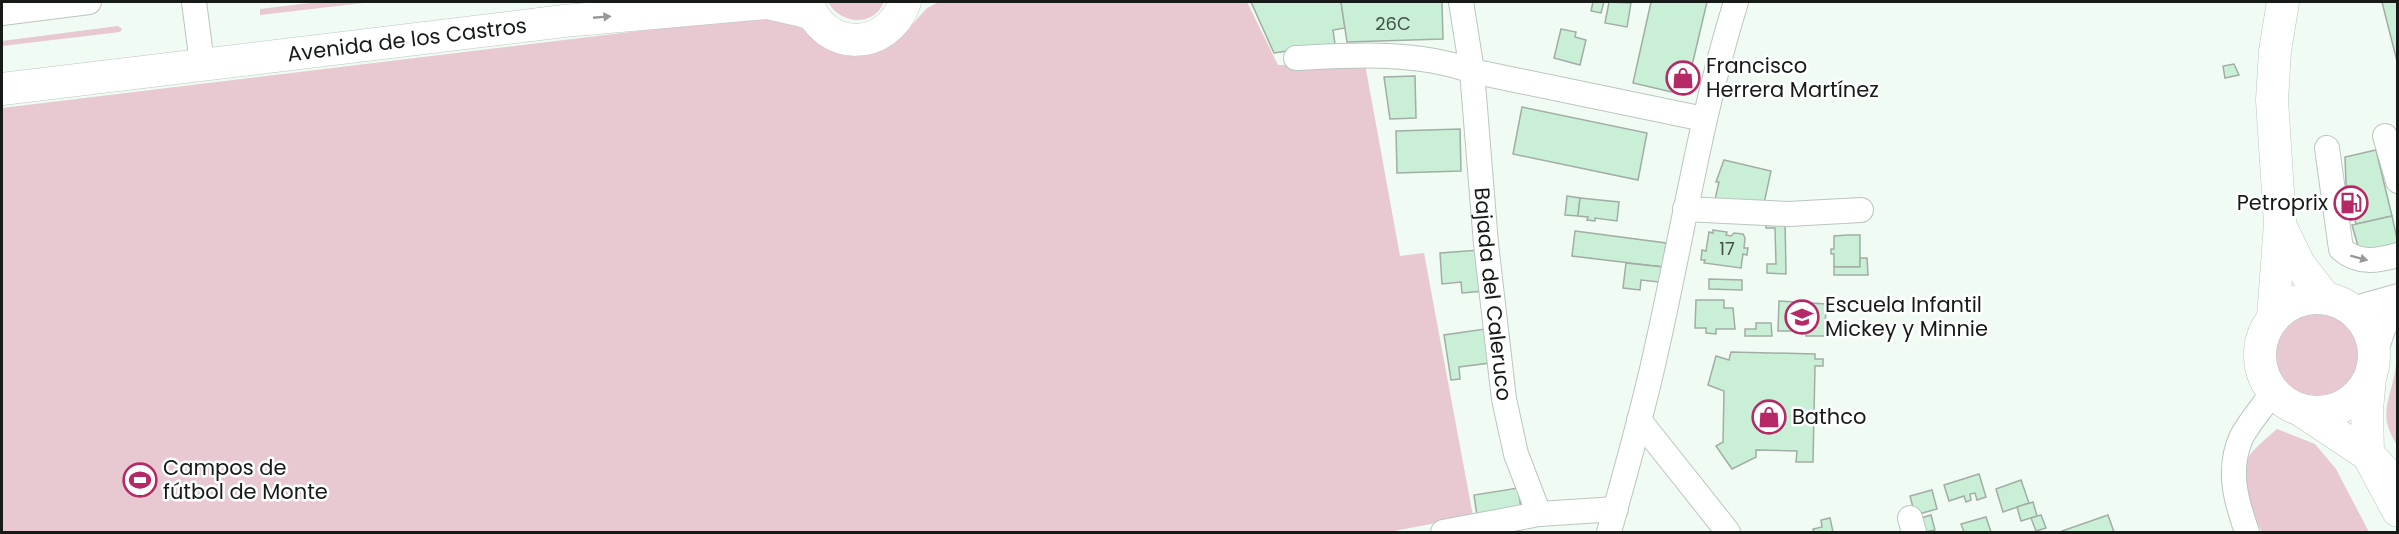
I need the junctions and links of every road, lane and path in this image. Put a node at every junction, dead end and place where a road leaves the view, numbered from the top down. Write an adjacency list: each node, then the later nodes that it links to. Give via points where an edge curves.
1 (89, 2): 9 (street)
2 (194, 2): 10 (street)
3 (578, 2): 10 (main road, Avenida de los Castros)
4 (905, 2): 8 (main road, via 885,31 853,40 822,27)
5 (1461, 2): 12 (street, Bajada del Caleruco)
6 (1736, 2): 15 (street)
7 (2283, 2): 21 (main road, via 2272,100)
8 (809, 7): 14 (main road, Avenida de los Castros, one-way to 8, via 564,21 767,3)
9 (2, 13)
10 (200, 48): 13 (main road, Avenida de los Castros)
11 (1296, 58): 12 (street, via 1422,58)
12 (1472, 71): 15 (street); 35 (street, Bajada del Caleruco, via 1504,399 1516,454)
13 (2, 72)
14 (2, 89)
15 (1704, 119): 19 (street)
16 (2385, 136): 18 (street)
17 (2327, 148): 22 (street, one-way to 22, via 2342,249 2349,256 2372,261)
18 (2397, 181)
19 (1685, 209): 20 (street, via 1788,214); 30 (street)
20 (1861, 210)
21 (2280, 223): 24 (main road, via 2299,264); 26 (main road)
22 (2397, 255)
23 (2397, 296): 24 (street)
24 (2338, 303): 26 (main road, via 2296,301); 27 (main road, via 2368,328)
25 (2397, 307): 27 (street, via 2384,327)
26 (2273, 318): 28 (main road, via 2260,348 2260,364)
27 (2373, 365): 29 (main road, via 2362,391 2351,402 2320,413); 31 (main road, via 2367,409)
28 (2273, 393): 29 (main road); 39 (street, via 2242,436 2238,448 2234,490)
29 (2302, 411): 31 (main road)
30 (1639, 420): 33 (street); 38 (street)
31 (2368, 455): 32 (highway); 34 (main road)
32 (2397, 486)
33 (1616, 508): 35 (street); 37 (street)
34 (2397, 511)
35 (1539, 514): 36 (street)
36 (1443, 532)
37 (1609, 532)
38 (1727, 532)
39 (2247, 532)

